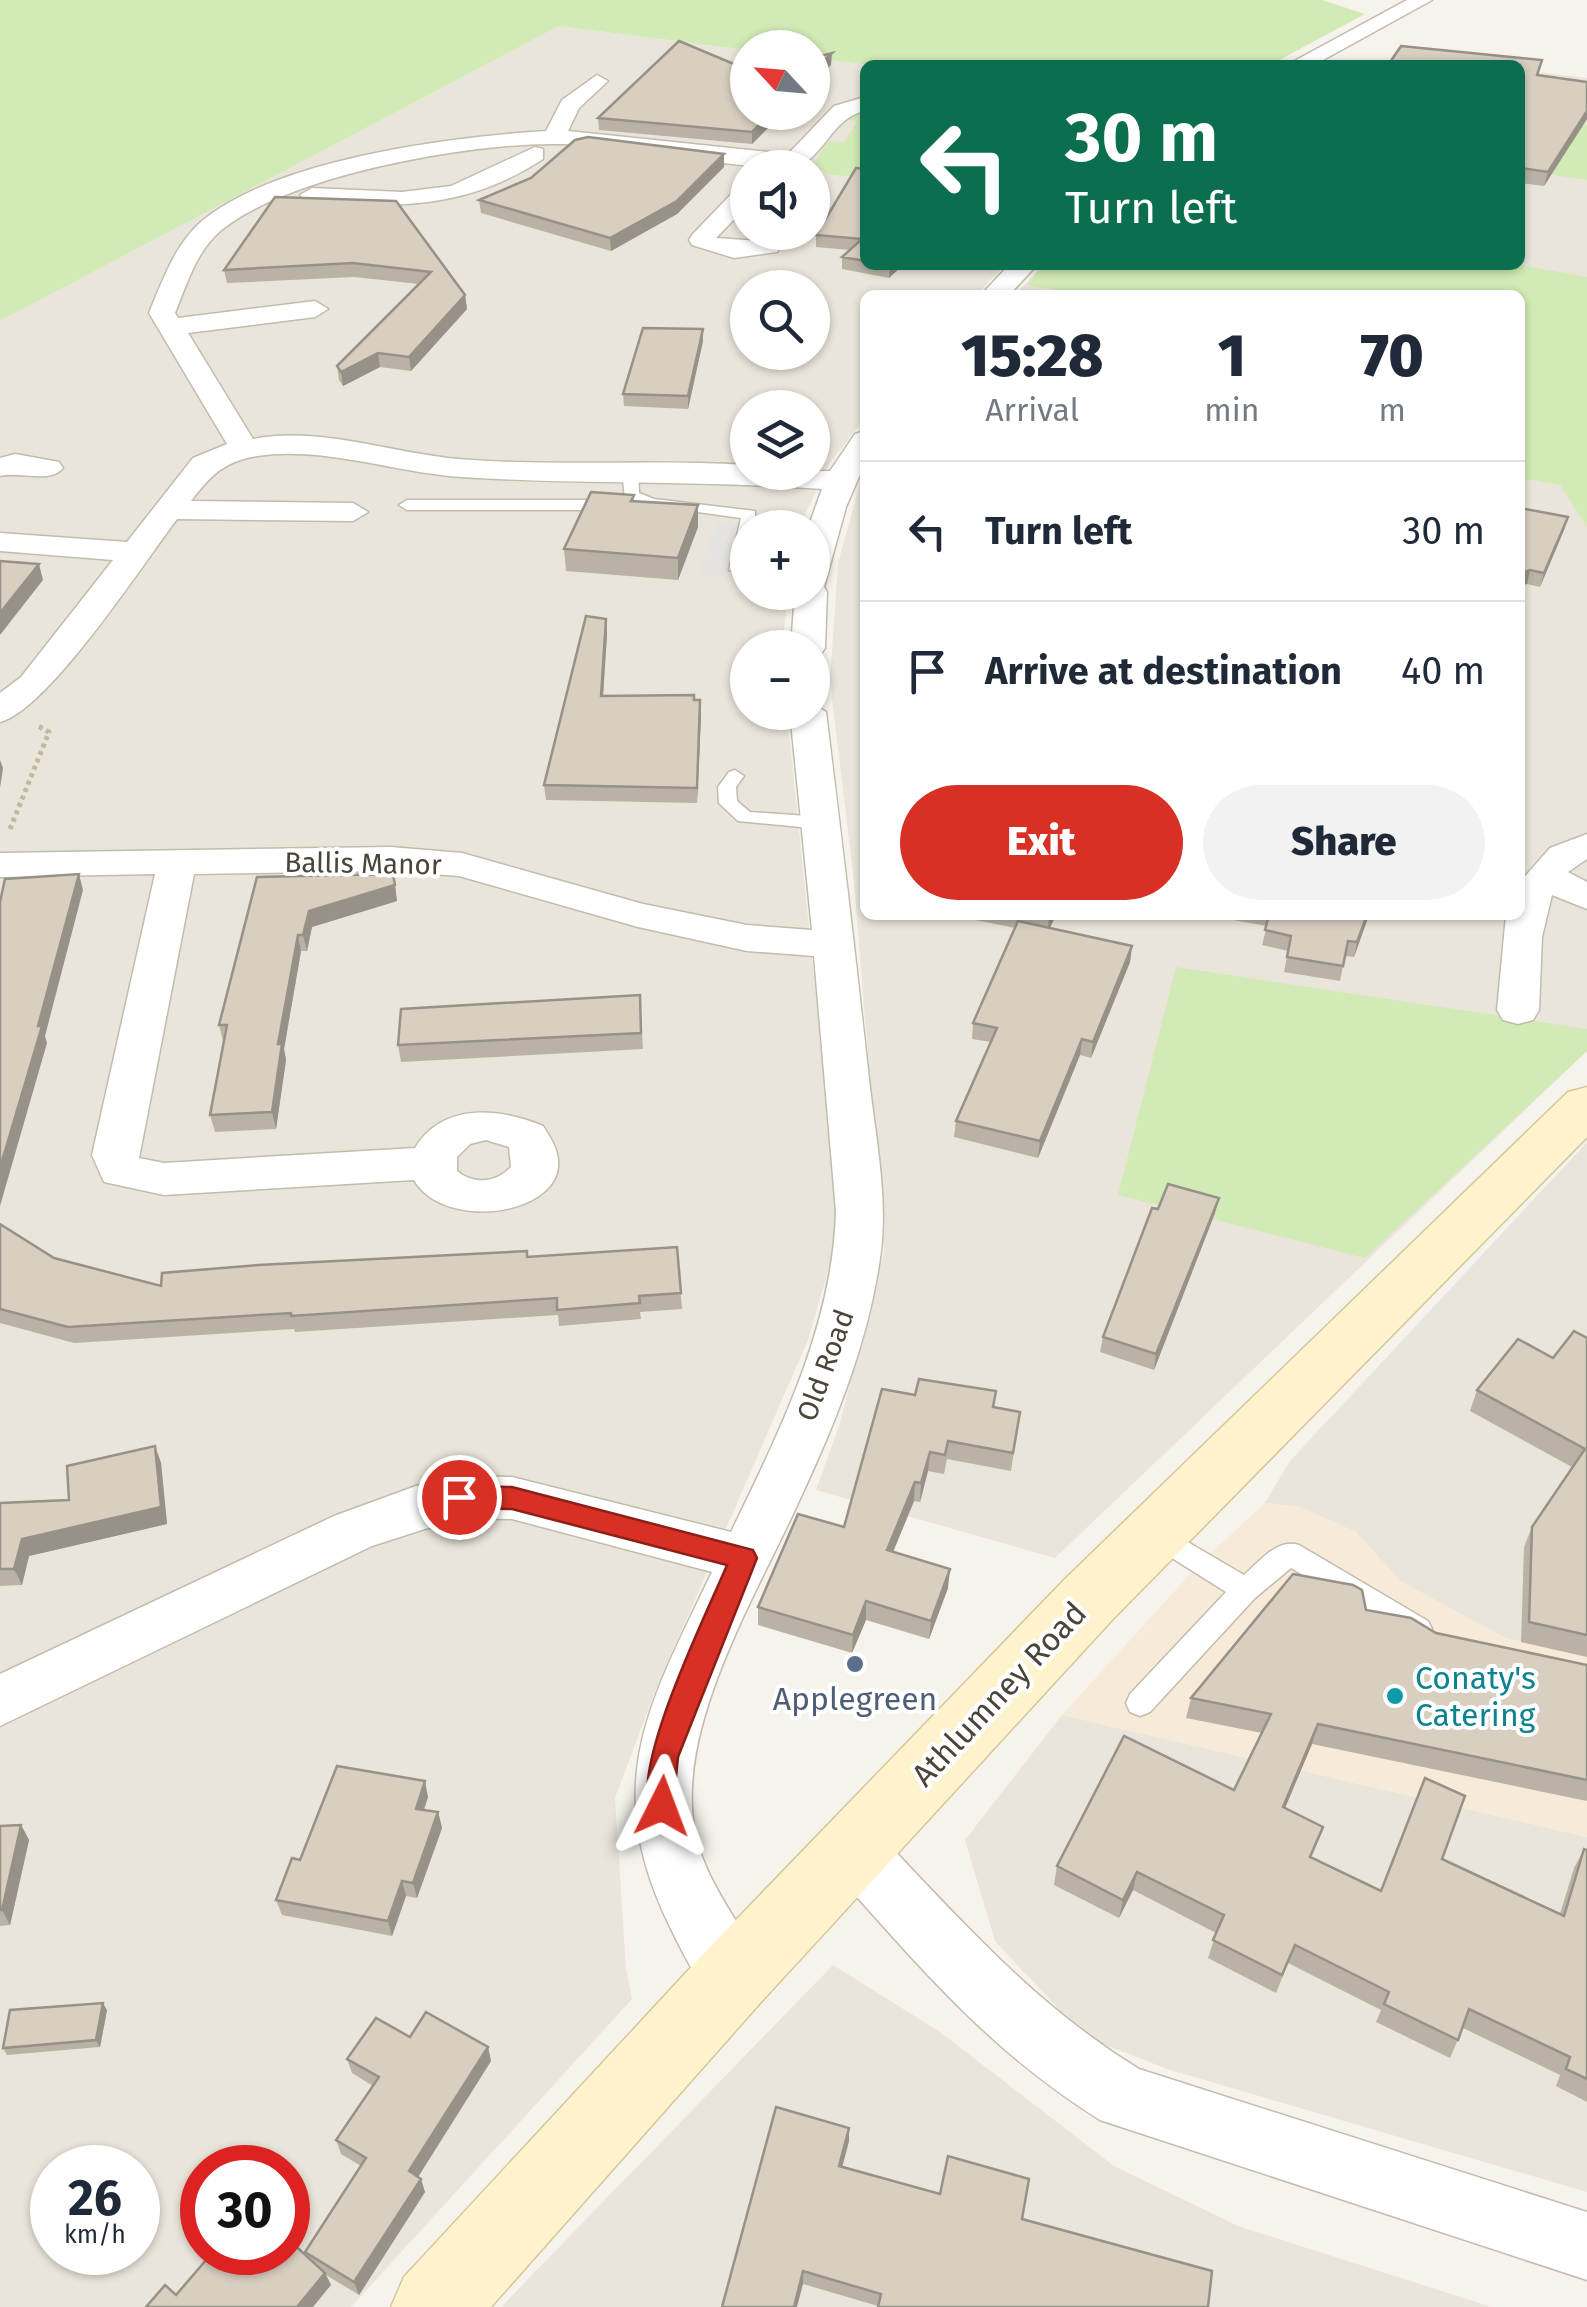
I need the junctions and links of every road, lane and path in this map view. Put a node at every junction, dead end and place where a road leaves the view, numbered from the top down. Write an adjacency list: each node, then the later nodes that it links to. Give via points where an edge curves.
1 (1422, 0): 2 (street)
2 (1308, 60)
3 (597, 81): 5 (street, via 570,105)
4 (860, 105): 6 (street, via 828,119)
5 (554, 136): 8 (street); 9 (street)
6 (810, 150)
7 (535, 154): 10 (street, via 498,181)
8 (409, 157): 10 (street); 17 (street, via 260,197 211,226 185,258 162,314)
9 (730, 159)
10 (459, 192): 11 (street, via 426,200)
11 (312, 194)
12 (730, 209): 13 (street, via 701,240)
13 (730, 250)
14 (1019, 270): 15 (street)
15 (999, 290)
16 (316, 309): 17 (street)
17 (170, 327): 18 (street)
18 (244, 448): 23 (street, via 314,448); 25 (street, via 204,464)
19 (860, 448): 22 (street)
20 (0, 467): 21 (street)
21 (48, 468)
22 (840, 482): 23 (street); 27 (street)
23 (635, 484): 24 (lane, via 622,504); 26 (lane)
24 (407, 504)
25 (167, 510): 28 (street); 30 (street)
26 (735, 510)
27 (829, 510)
28 (353, 512)
29 (0, 542): 30 (street)
30 (135, 552): 31 (street, via 33,684)
31 (3, 710): 36 (path, via 48,732)
32 (810, 730): 34 (street, Old Road)
33 (735, 776): 34 (lane, via 728,803 745,817)
34 (821, 823): 42 (street, Old Road)
35 (1587, 845): 38 (street)
36 (5, 847): 37 (street, Ballis Manor)
37 (178, 863): 42 (street, Ballis Manor, via 391,859 462,865 638,916 748,938); 45 (street, via 116,1155 120,1170 164,1180)
38 (1543, 875): 39 (street); 40 (street)
39 (1587, 897)
40 (1525, 909)
41 (1523, 920): 43 (street)
42 (836, 944): 47 (street, Old Road, via 858,1249 848,1309 828,1364)
43 (1518, 1010)
44 (1587, 1105): 46 (main road, Athlumney Road)
45 (435, 1163)
46 (1154, 1533): 48 (lane); 52 (main road, Athlumney Road)
47 (744, 1558): 50 (street, via 512,1498 459,1497 353,1531); 53 (street, Old Road, via 664,1757 662,1806 670,1854 694,1914)
48 (1245, 1590): 49 (lane, via 1289,1554); 51 (lane)
49 (1439, 1642)
50 (0, 1701)
51 (1140, 1703)
52 (853, 1849): 53 (main road, Athlumney Road); 54 (street, via 996,2005 1123,2097)
53 (734, 1976): 55 (main road, Athlumney Road)
54 (1587, 2246)
55 (434, 2307)

